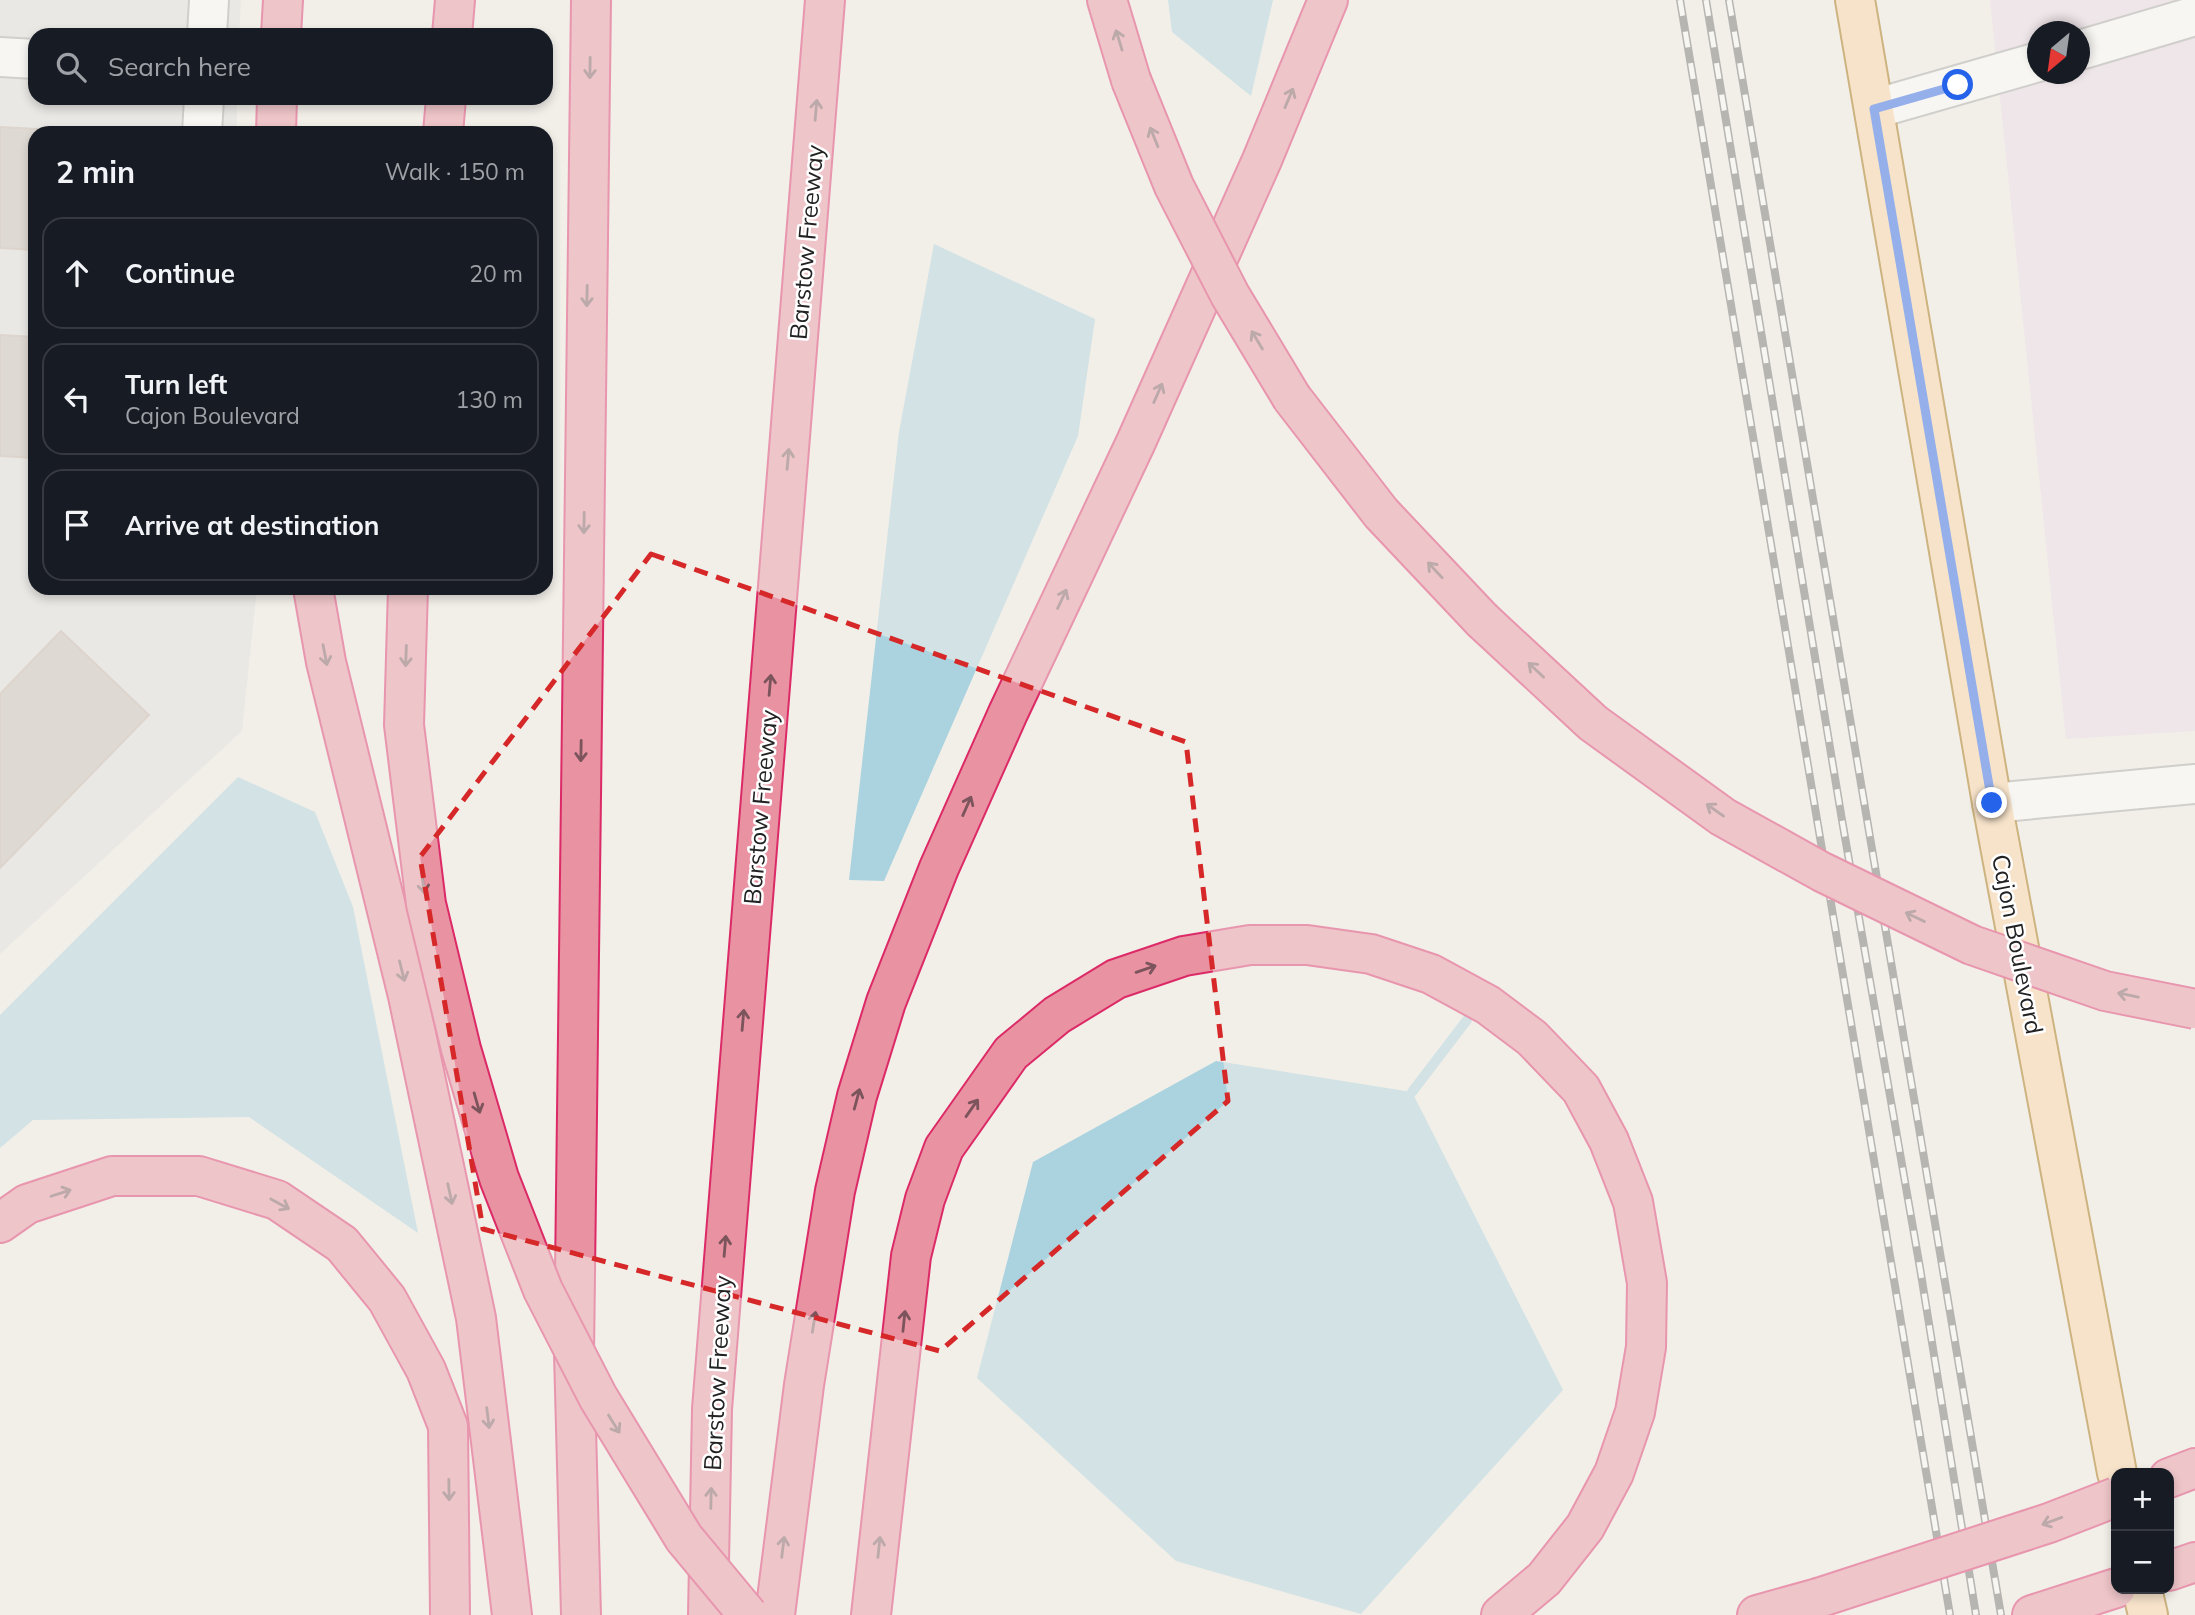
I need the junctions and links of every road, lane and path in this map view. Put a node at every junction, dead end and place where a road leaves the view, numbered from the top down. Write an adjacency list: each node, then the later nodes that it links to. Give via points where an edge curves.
1 (209, 0): 10 (street)
2 (283, 0): 11 (highway)
3 (455, 0): 12 (highway)
4 (591, 0): 40 (highway, one-way to 40, via 575,1353)
5 (825, 0): 41 (highway, Barstow Freeway, one-way to 5, via 712,1409)
6 (1107, 0): 28 (highway, one-way to 6, bridge, via 2105,990 1972,945 1822,872 1723,817 1593,723 1482,620 1381,513 1292,398 1230,295 1174,186 1131,80)
7 (1328, 0): 43 (highway, one-way to 7, via 804,1385 835,1191 857,1096 886,1002 950,844 1147,417)
8 (1855, 0): 20 (main road, Cajon Boulevard)
9 (2195, 16): 13 (street)
10 (207, 28)
11 (281, 28)
12 (453, 28)
13 (2090, 47)
14 (0, 57): 15 (street)
15 (28, 59)
16 (2027, 65): 20 (street)
17 (204, 105): 21 (street)
18 (277, 105): 22 (highway)
19 (445, 105): 23 (highway)
20 (1874, 109): 27 (main road, Cajon Boulevard)
21 (202, 126)
22 (276, 126)
23 (444, 126)
24 (314, 595): 39 (highway, one-way to 39, via 329,675 408,996 476,1318)
25 (408, 595): 42 (highway, one-way to 42, bridge, via 404,725 426,904 461,1049 499,1178 543,1290 598,1397 684,1538)
26 (2195, 785): 27 (street)
27 (1992, 803): 30 (main road, Cajon Boulevard)
28 (2195, 1009)
29 (0, 1223): 38 (highway, one-way to 38, via 27,1204 112,1176 199,1175 276,1200 342,1244 387,1299 426,1370 448,1426)
30 (2116, 1468)
31 (2195, 1468): 32 (highway)
32 (2174, 1476)
33 (2111, 1499): 46 (highway, one-way to 46, bridge, via 2049,1523)
34 (2195, 1562): 35 (highway)
35 (2174, 1569)
36 (2111, 1590): 47 (highway)
37 (2144, 1594): 48 (main road)
38 (450, 1615)
39 (512, 1615)
40 (581, 1615)
41 (708, 1615)
42 (748, 1615)
43 (775, 1615)
44 (871, 1615): 45 (highway, one-way to 45, via 911,1256 944,1148 1012,1053 1057,1015 1116,979 1184,956 1250,945 1307,945 1371,954 1431,974 1488,1006 1532,1038 1581,1089 1609,1141 1633,1202 1647,1283 1646,1347 1635,1412 1614,1473 1585,1527 1544,1578)
45 (1501, 1615)
46 (1756, 1615)
47 (2032, 1615)
48 (2148, 1615)

